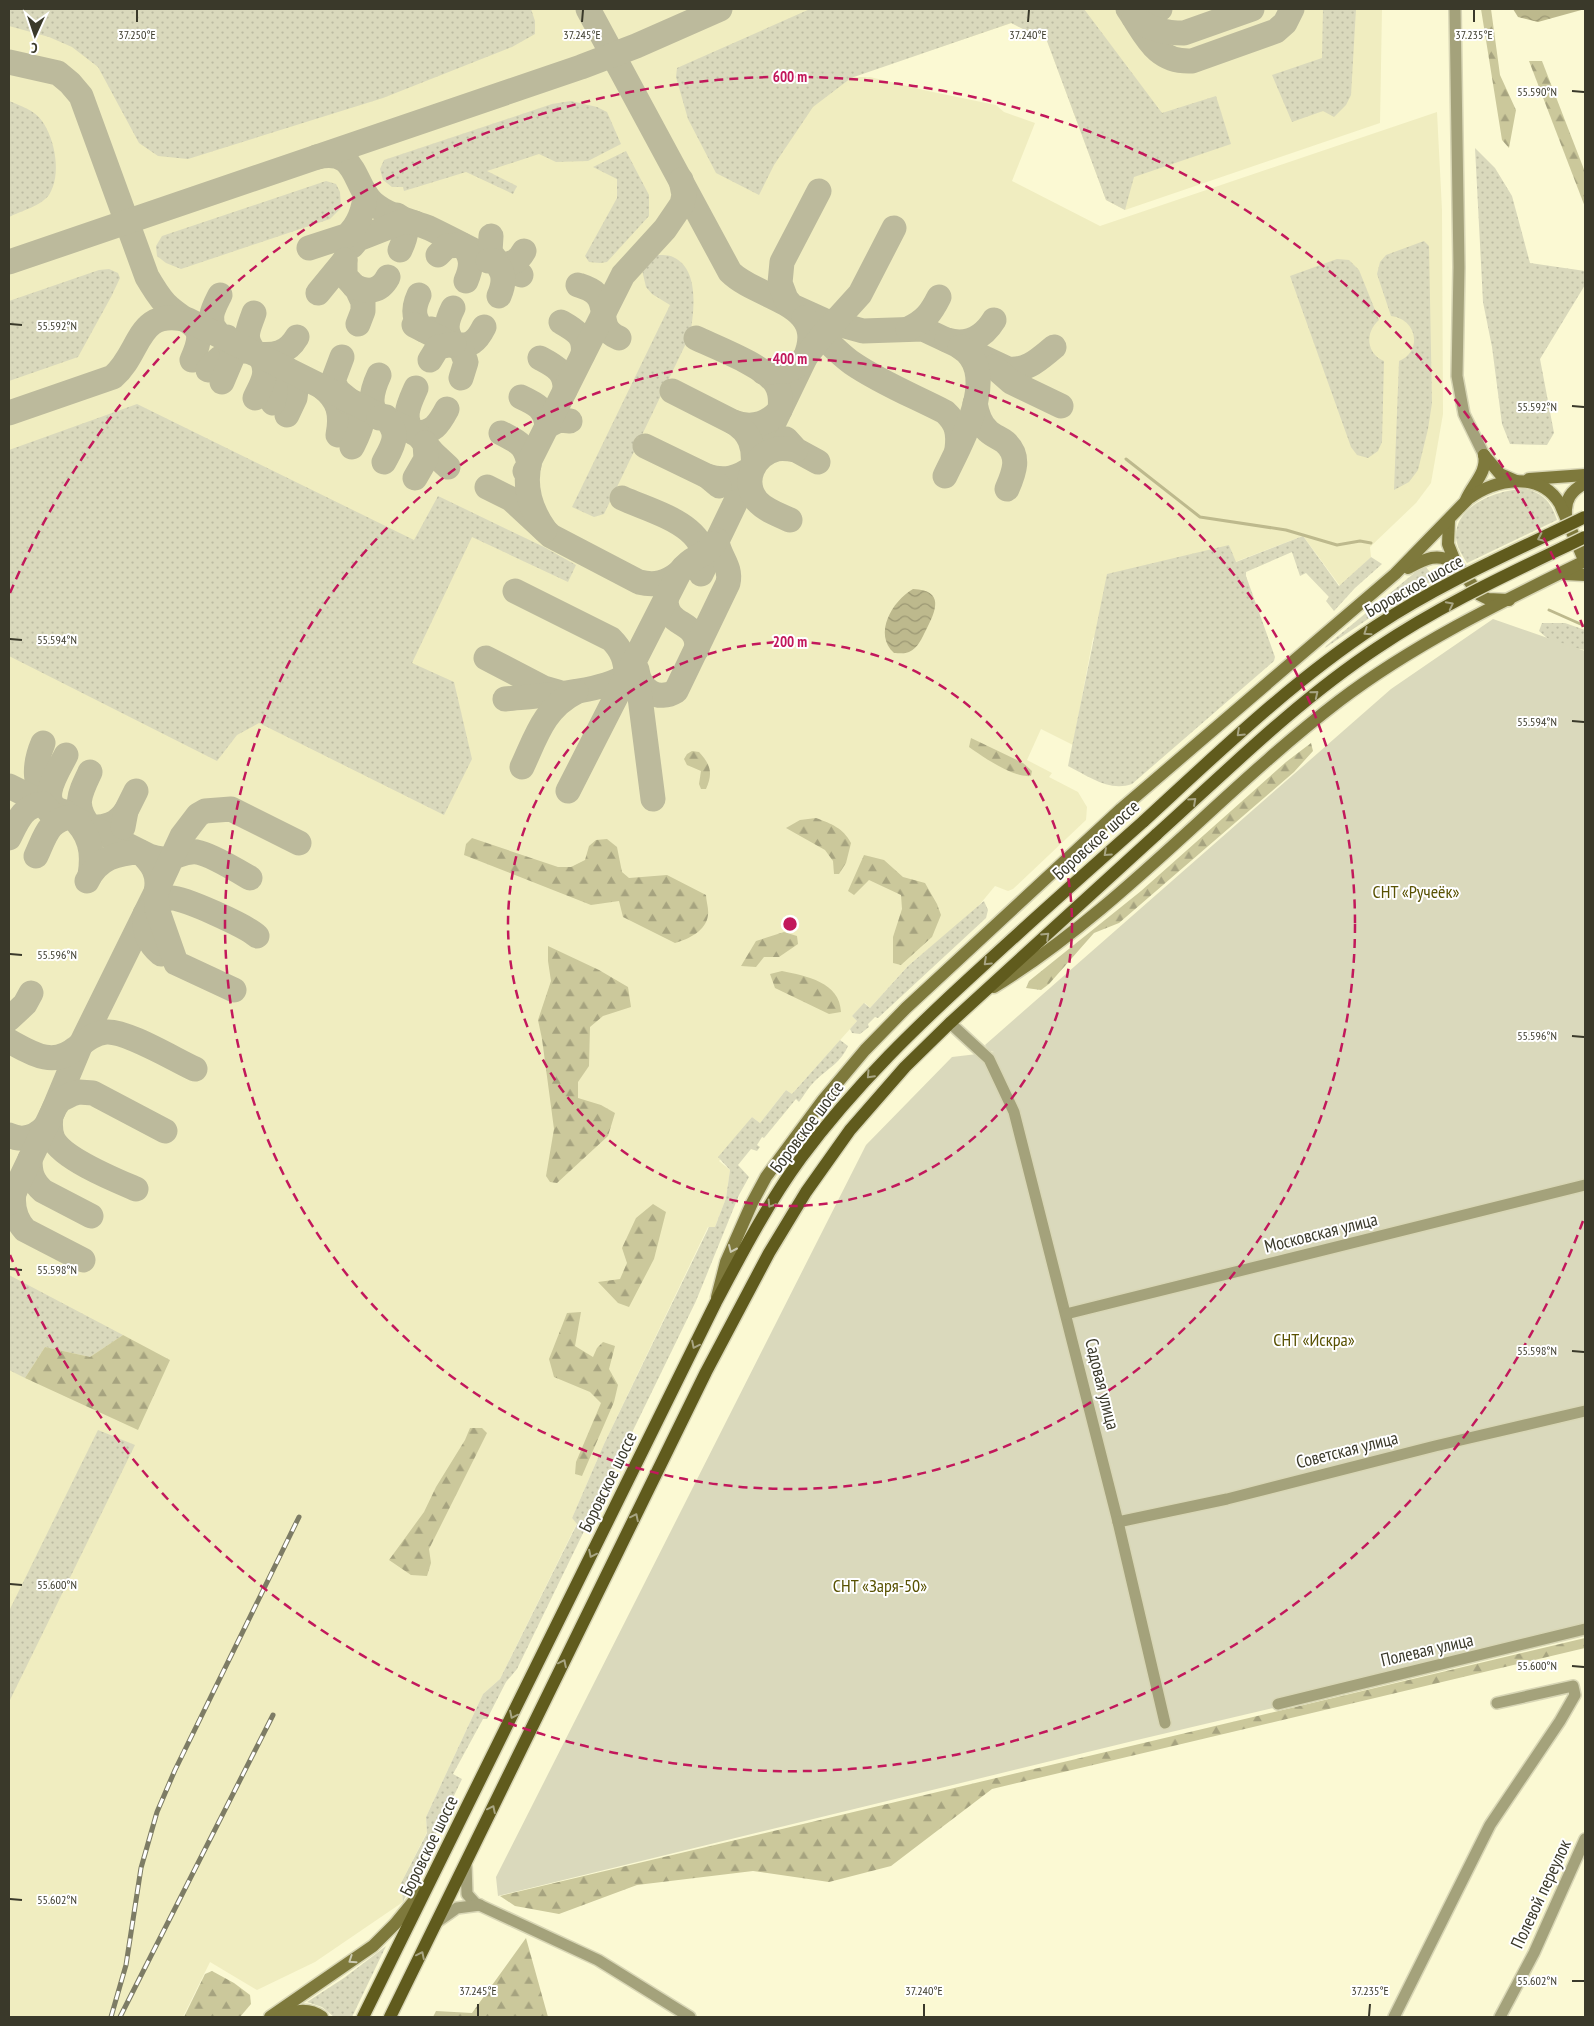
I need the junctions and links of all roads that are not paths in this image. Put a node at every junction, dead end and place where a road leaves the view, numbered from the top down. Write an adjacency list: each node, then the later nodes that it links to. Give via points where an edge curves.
1 (1455, 9): 2 (street, via 1459,267 1457,376 1464,414)
2 (1484, 455): 4 (main road, via 1498,473); 6 (main road, via 1484,469)
3 (1585, 475): 4 (main road)
4 (1518, 481): 6 (main road, via 1490,486); 9 (main road, via 1534,482 1548,490 1556,498)
5 (1585, 483): 9 (main road, via 1568,498)
6 (1466, 502): 8 (main road)
7 (1585, 517): 20 (main road, Боровское шоссе, one-way to 20, bridge, via 1429,595 1352,642 1265,710 924,1019 854,1093 793,1170)
8 (1449, 520): 11 (main road, via 1447,540); 14 (main road)
9 (1568, 522): 10 (main road)
10 (1580, 539): 12 (main road); 13 (main road); 17 (main road, Боровское шоссе, one-way to 10, bridge, via 1299,706 1371,652 1435,613)
11 (1455, 563): 14 (main road, via 1443,557 1430,557); 16 (main road, via 1480,595 1488,599)
12 (1585, 565): 13 (main road); 15 (main road)
13 (1570, 569): 15 (main road)
14 (1396, 573): 20 (main road, one-way to 20, via 1121,809 906,1008 866,1050 823,1100 769,1173 726,1262)
15 (1548, 580): 16 (main road)
16 (1508, 600): 17 (main road, via 1439,636 1339,701 1119,893 1025,967)
17 (984, 993): 18 (main road, Боровское шоссе)
18 (950, 1023): 21 (street, Садовая улица, via 989,1059 1014,1112); 29 (main road, Боровское шоссе, one-way to 18, via 706,1372 774,1244 850,1130)
19 (1585, 1185): 21 (street, Московская улица)
20 (716, 1302): 30 (main road, Боровское шоссе, one-way to 30)
21 (1066, 1314): 23 (street, Садовая улица)
22 (1585, 1411): 23 (street, Советская улица, via 1227,1499)
23 (1118, 1522): 27 (street, Садовая улица)
24 (1585, 1629): 26 (street, Полевая улица)
25 (1497, 1703): 39 (street, via 1574,1686 1575,1695 1560,1721 1490,1825)
26 (1278, 1704)
27 (1165, 1723)
28 (1585, 1839): 40 (street, Полевой переулок, via 1534,1953)
29 (466, 1864): 31 (street, via 467,1894); 32 (main road, Боровское шоссе)
30 (434, 1876): 33 (main road, one-way to 33, via 373,1946); 36 (main road, Боровское шоссе)
31 (480, 1906): 32 (street, via 457,1908); 38 (street, via 598,1960)
32 (438, 1922): 37 (main road, Боровское шоссе, one-way to 32)
33 (270, 2017)
34 (280, 2017): 35 (main road, via 298,2010)
35 (322, 2017)
36 (364, 2017)
37 (390, 2017)
38 (690, 2017)
39 (1394, 2017)
40 (1500, 2017)

